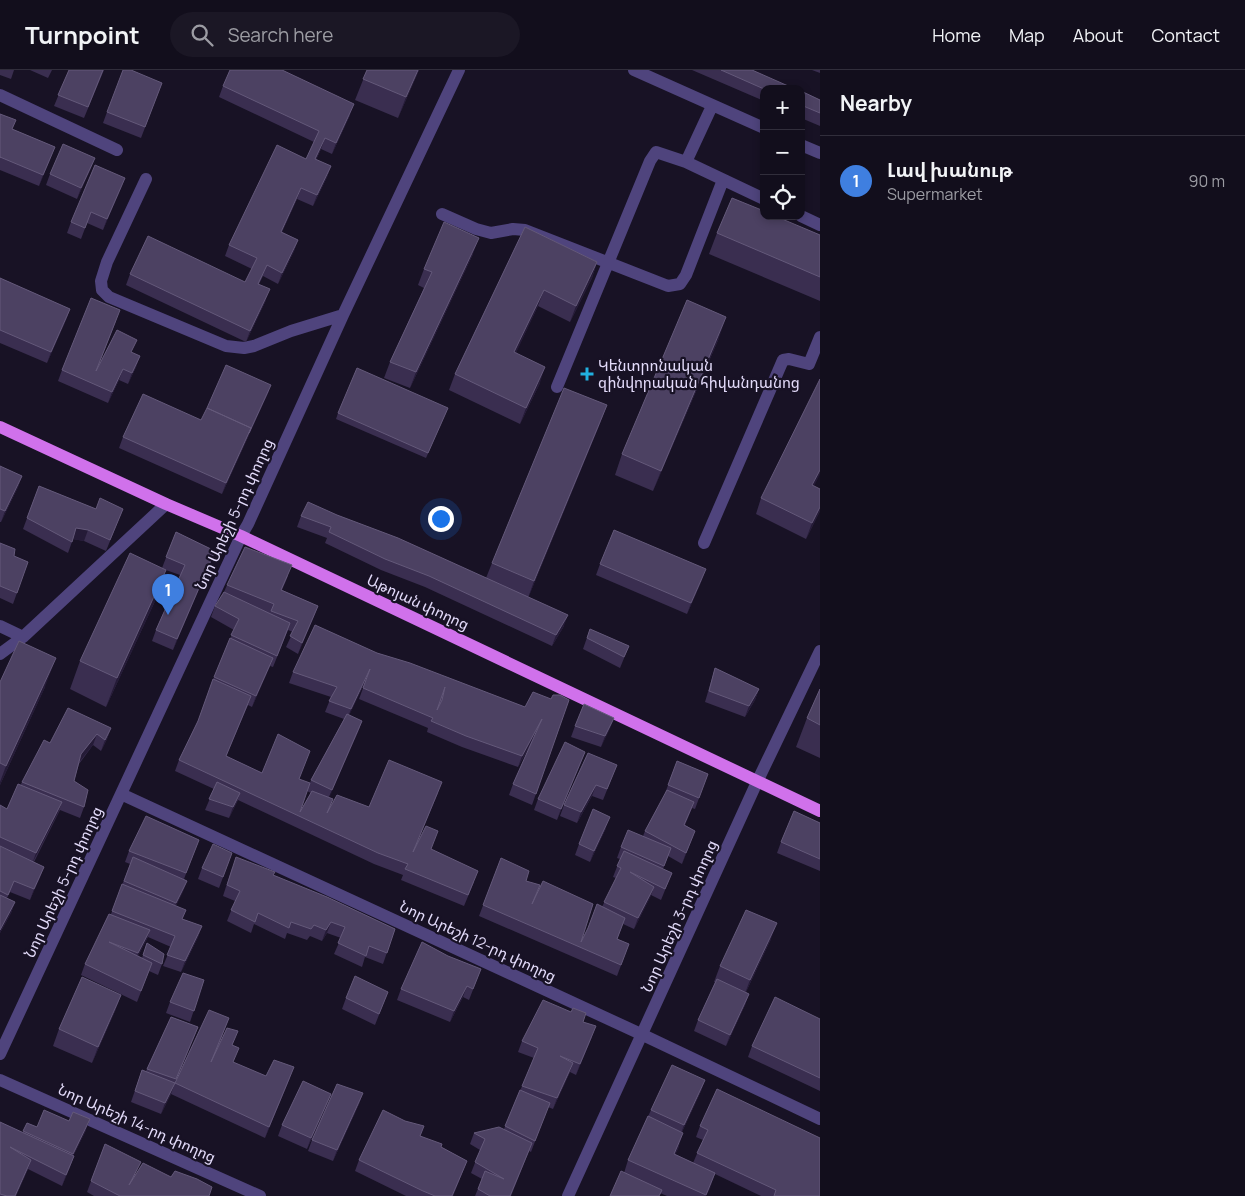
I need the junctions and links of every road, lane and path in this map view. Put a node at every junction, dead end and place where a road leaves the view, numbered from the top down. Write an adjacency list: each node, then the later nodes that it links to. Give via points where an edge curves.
1 (459, 70): 17 (street, Նոր Արեշի 5-րդ փողոց)
2 (634, 70): 4 (street)
3 (0, 95): 7 (street)
4 (712, 106): 5 (street); 9 (street)
5 (760, 126)
6 (805, 147): 8 (street)
7 (117, 150)
8 (820, 153)
9 (686, 162): 11 (street); 16 (street, via 656,152)
10 (146, 179): 17 (street, via 100,282 102,290 110,296 226,346 244,348)
11 (724, 180): 12 (street); 16 (street, via 680,284 668,286)
12 (760, 197)
13 (442, 214): 16 (street, via 491,233 525,230)
14 (805, 218): 15 (street)
15 (820, 226)
16 (608, 262): 19 (street)
17 (343, 315): 22 (street, Նոր Արեշի 5-րդ փողոց)
18 (820, 337): 23 (street, via 809,364 783,360)
19 (557, 387)
20 (0, 427): 21 (main road, Աթոյան փողոց)
21 (166, 504): 22 (main road, Աթոյան փողոց); 25 (street)
22 (241, 536): 28 (main road, Աթոյան փողոց); 29 (street, Նոր Արեշի 5-րդ փողոց)
23 (704, 543)
24 (0, 626): 25 (street)
25 (23, 636): 27 (street)
26 (820, 651): 28 (street, Նոր Արեշի 3-րդ փողոց)
27 (0, 654)
28 (757, 782): 30 (main road, Աթոյան փողոց); 31 (street, Նոր Արեշի 3-րդ փողոց)
29 (121, 794): 31 (street, Նոր Արեշի 12-րդ փողոց); 32 (street, Նոր Արեշի 5-րդ փողոց)
30 (820, 811)
31 (643, 1035): 34 (street, Նոր Արեշի 12-րդ փողոց); 36 (street, Նոր Արեշի 3-րդ փողոց)
32 (0, 1054)
33 (0, 1080): 35 (street, Նոր Արեշի 14-րդ փողոց)
34 (820, 1119)
35 (260, 1196)
36 (568, 1196)

